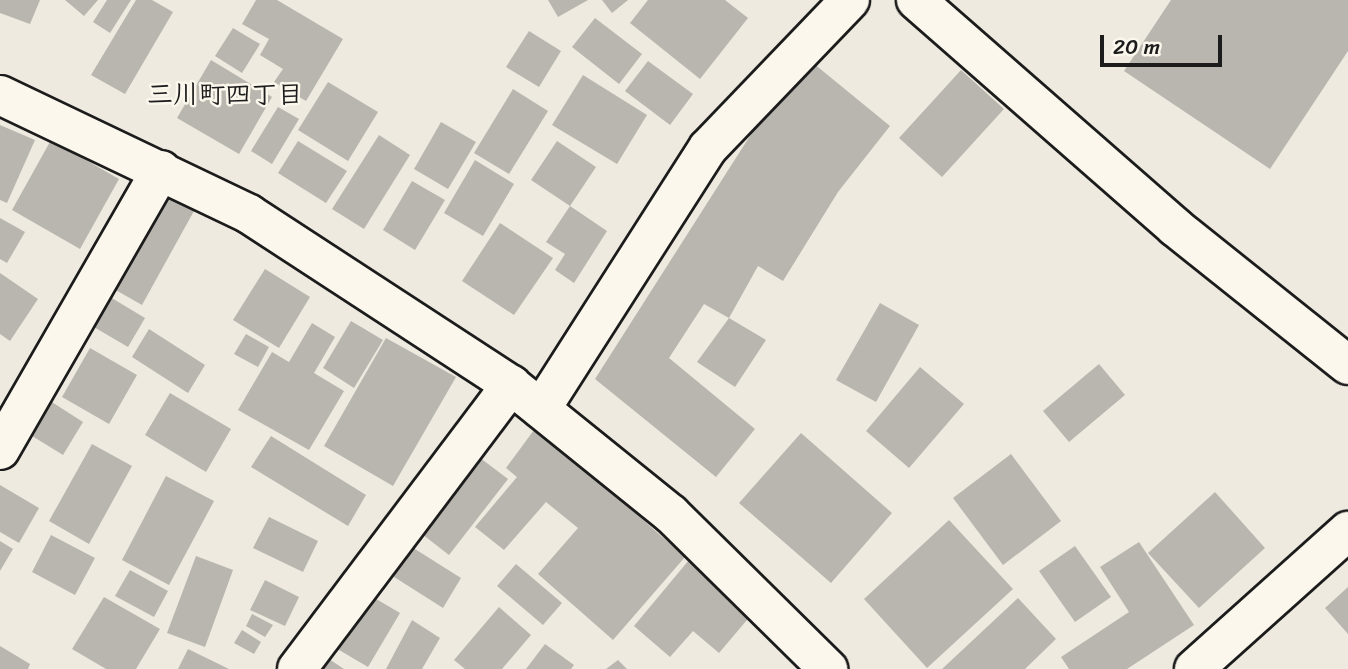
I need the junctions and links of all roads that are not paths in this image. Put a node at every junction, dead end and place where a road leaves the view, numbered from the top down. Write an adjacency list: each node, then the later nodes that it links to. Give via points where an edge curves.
1 (850, 0): 7 (street, via 708,148)
2 (916, 0): 5 (street, via 1175,227)
3 (0, 94): 4 (street)
4 (161, 170): 6 (street, via 335,267); 8 (street)
5 (1348, 365)
6 (511, 385): 7 (street); 10 (street)
7 (541, 409): 11 (street, via 671,513)
8 (0, 450)
9 (1348, 531): 12 (street)
10 (297, 669)
11 (828, 669)
12 (1194, 669)

